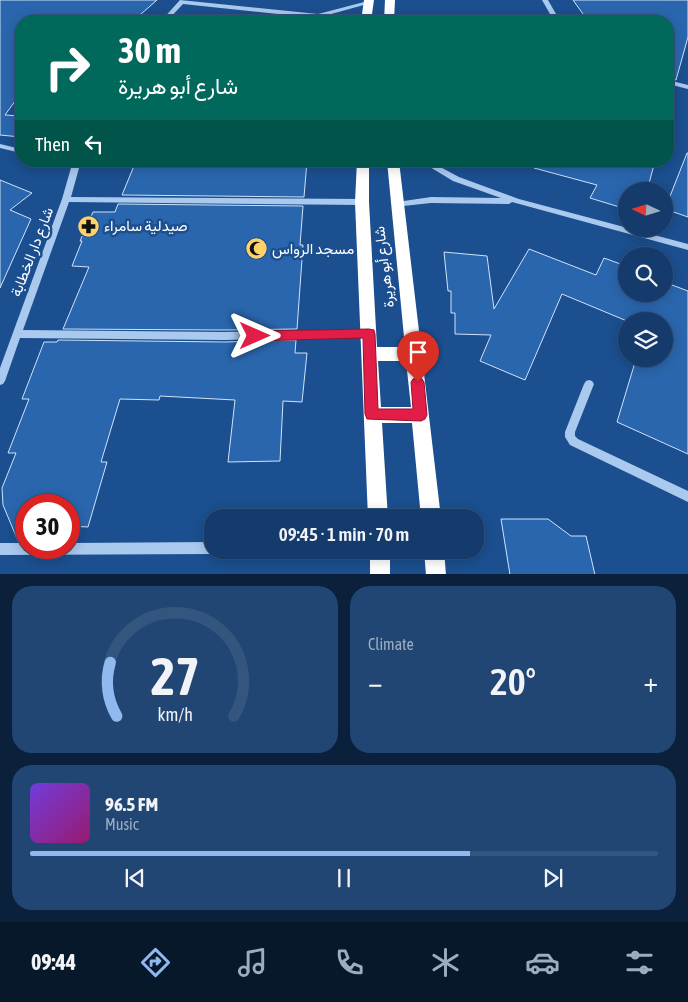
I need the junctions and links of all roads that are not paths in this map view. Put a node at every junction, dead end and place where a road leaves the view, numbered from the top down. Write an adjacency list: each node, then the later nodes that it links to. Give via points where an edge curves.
1 (390, 0): 9 (highway)
2 (545, 0): 10 (street)
3 (182, 1): 5 (street); 6 (street)
4 (368, 1): 7 (street); 8 (highway)
5 (169, 15)
6 (309, 15)
7 (321, 15)
8 (367, 15)
9 (389, 15)
10 (554, 15)
11 (674, 84): 12 (street)
12 (688, 88)
13 (0, 146): 14 (street)
14 (8, 149): 15 (street); 16 (street)
15 (15, 150)
16 (0, 155)
17 (75, 167): 21 (street, شارع دار الخطابة)
18 (363, 167): 23 (highway, شارع أبو هريرة)
19 (394, 167): 24 (highway, شارع أبو هريرة)
20 (434, 167): 22 (street, via 456,179)
21 (66, 199): 23 (street); 26 (street, شارع دار الخطابة)
22 (516, 201): 24 (street, via 431,200); 25 (street)
23 (362, 202): 27 (highway, شارع أبو هريرة)
24 (397, 205): 29 (highway, شارع أبو هريرة)
25 (688, 247)
26 (16, 334): 27 (street); 30 (street, شارع دار الخطابة)
27 (369, 334): 28 (highway, شارع أبو هريرة)
28 (370, 354): 29 (highway); 32 (highway, شارع أبو هريرة)
29 (415, 354): 33 (highway, شارع أبو هريرة)
30 (0, 380)
31 (589, 384): 34 (street, via 570,432 574,442)
32 (372, 414): 33 (highway); 35 (highway, شارع أبو هريرة)
33 (421, 415): 36 (highway, شارع أبو هريرة)
34 (688, 497)
35 (377, 509)
36 (430, 509)
37 (204, 548): 38 (street)
38 (0, 549)
39 (380, 559): 41 (highway)
40 (435, 559): 42 (highway)
41 (380, 574)
42 (436, 574)

